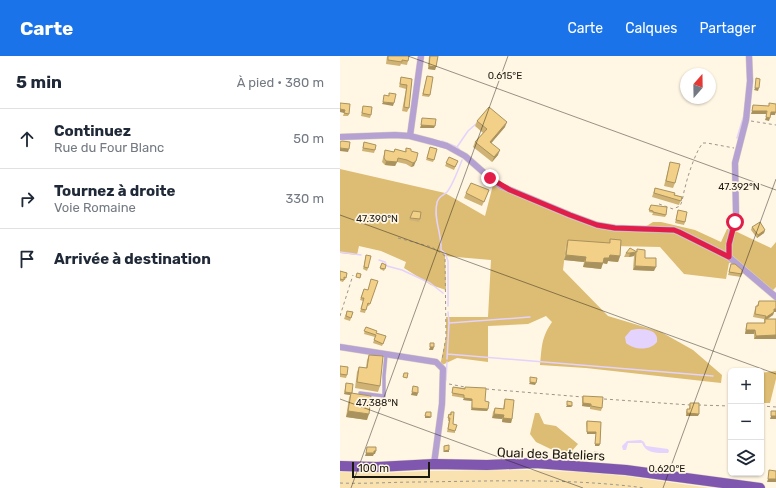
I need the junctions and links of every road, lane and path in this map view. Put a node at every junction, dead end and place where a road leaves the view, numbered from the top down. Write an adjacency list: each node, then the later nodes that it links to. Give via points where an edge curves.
1 (421, 56): 5 (street)
2 (749, 56): 3 (street, via 750,81)
3 (746, 120): 4 (path); 7 (street)
4 (776, 125)
5 (410, 136): 6 (street); 10 (street, via 447,146 465,156 501,186 570,215 597,225 615,228 674,230)
6 (340, 137)
7 (739, 148): 8 (path, via 703,144 699,148 686,182 680,206 673,208); 10 (street, via 735,168 736,213 729,244)
8 (659, 204)
9 (398, 238): 16 (path, via 432,247 445,256 446,337)
10 (729, 257): 12 (street)
11 (353, 275): 13 (path)
12 (776, 297)
13 (340, 316)
14 (340, 347): 15 (street)
15 (386, 354): 16 (street, via 436,362); 20 (lane, via 384,396)
16 (440, 366): 17 (street, via 443,369)
17 (443, 384): 18 (path); 28 (street)
18 (470, 387)
19 (484, 389): 21 (path)
20 (360, 393)
21 (583, 397)
22 (598, 399): 23 (path)
23 (692, 404)
24 (699, 405): 25 (path)
25 (728, 406)
26 (764, 406): 27 (path)
27 (776, 407)
28 (434, 464): 29 (main road, Quai des Bateliers); 32 (main road, Quai des Bateliers, via 565,465 662,474)
29 (340, 466)
30 (340, 482): 31 (path, via 553,480)
31 (645, 488)
32 (760, 488)

